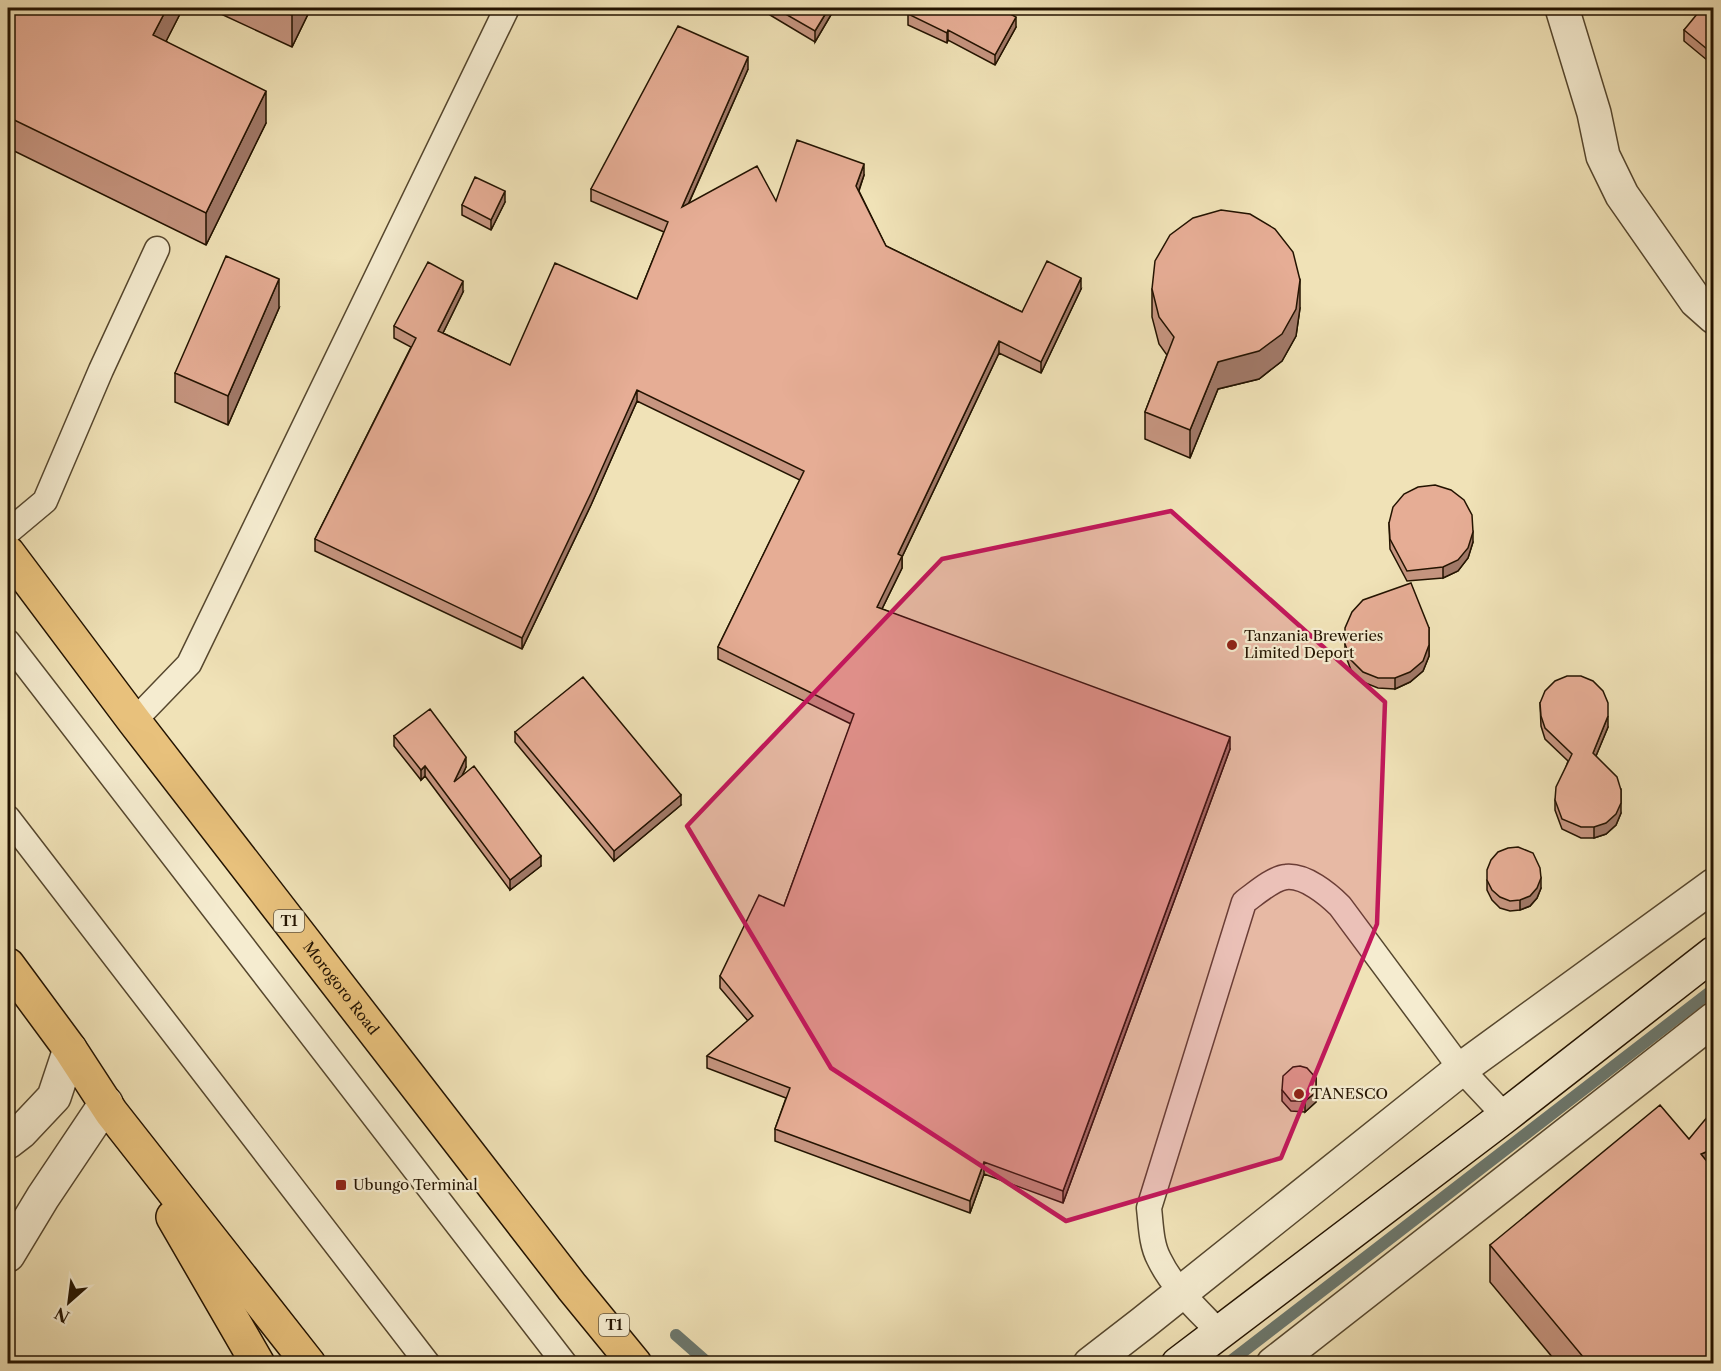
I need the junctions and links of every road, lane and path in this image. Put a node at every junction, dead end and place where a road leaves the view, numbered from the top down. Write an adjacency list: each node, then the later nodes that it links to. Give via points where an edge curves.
1 (507, 8): 8 (lane, via 189,664)
2 (1562, 8): 4 (street, via 1603,156 1622,195 1696,301)
3 (157, 249): 5 (lane, via 45,501)
4 (1713, 317)
5 (8, 532)
6 (8, 553): 8 (highway, Morogoro Road / T1)
7 (8, 642): 26 (lane)
8 (134, 721): 20 (highway, Morogoro Road / T1)
9 (8, 818): 25 (lane)
10 (1713, 885): 15 (street)
11 (1713, 953): 17 (street)
12 (8, 965): 14 (highway)
13 (1713, 1019): 31 (street)
14 (70, 1049): 16 (highway); 18 (street, via 54,1097)
15 (1461, 1069): 17 (lane); 21 (street); 21 (lane, via 1325,891 1285,877 1244,902 1149,1208 1158,1258)
16 (109, 1108): 19 (street, via 43,1197); 23 (highway); 24 (highway)
17 (1505, 1116): 22 (street)
18 (8, 1142)
19 (8, 1256)
20 (572, 1287): 27 (highway, Morogoro Road / T1); 28 (highway, T1)
21 (1180, 1292): 22 (lane); 29 (street)
22 (1219, 1332): 30 (street)
23 (258, 1364)
24 (309, 1364)
25 (428, 1364)
26 (565, 1364)
27 (635, 1364)
28 (657, 1364)
29 (1090, 1364)
30 (1178, 1364)
31 (1273, 1364)

